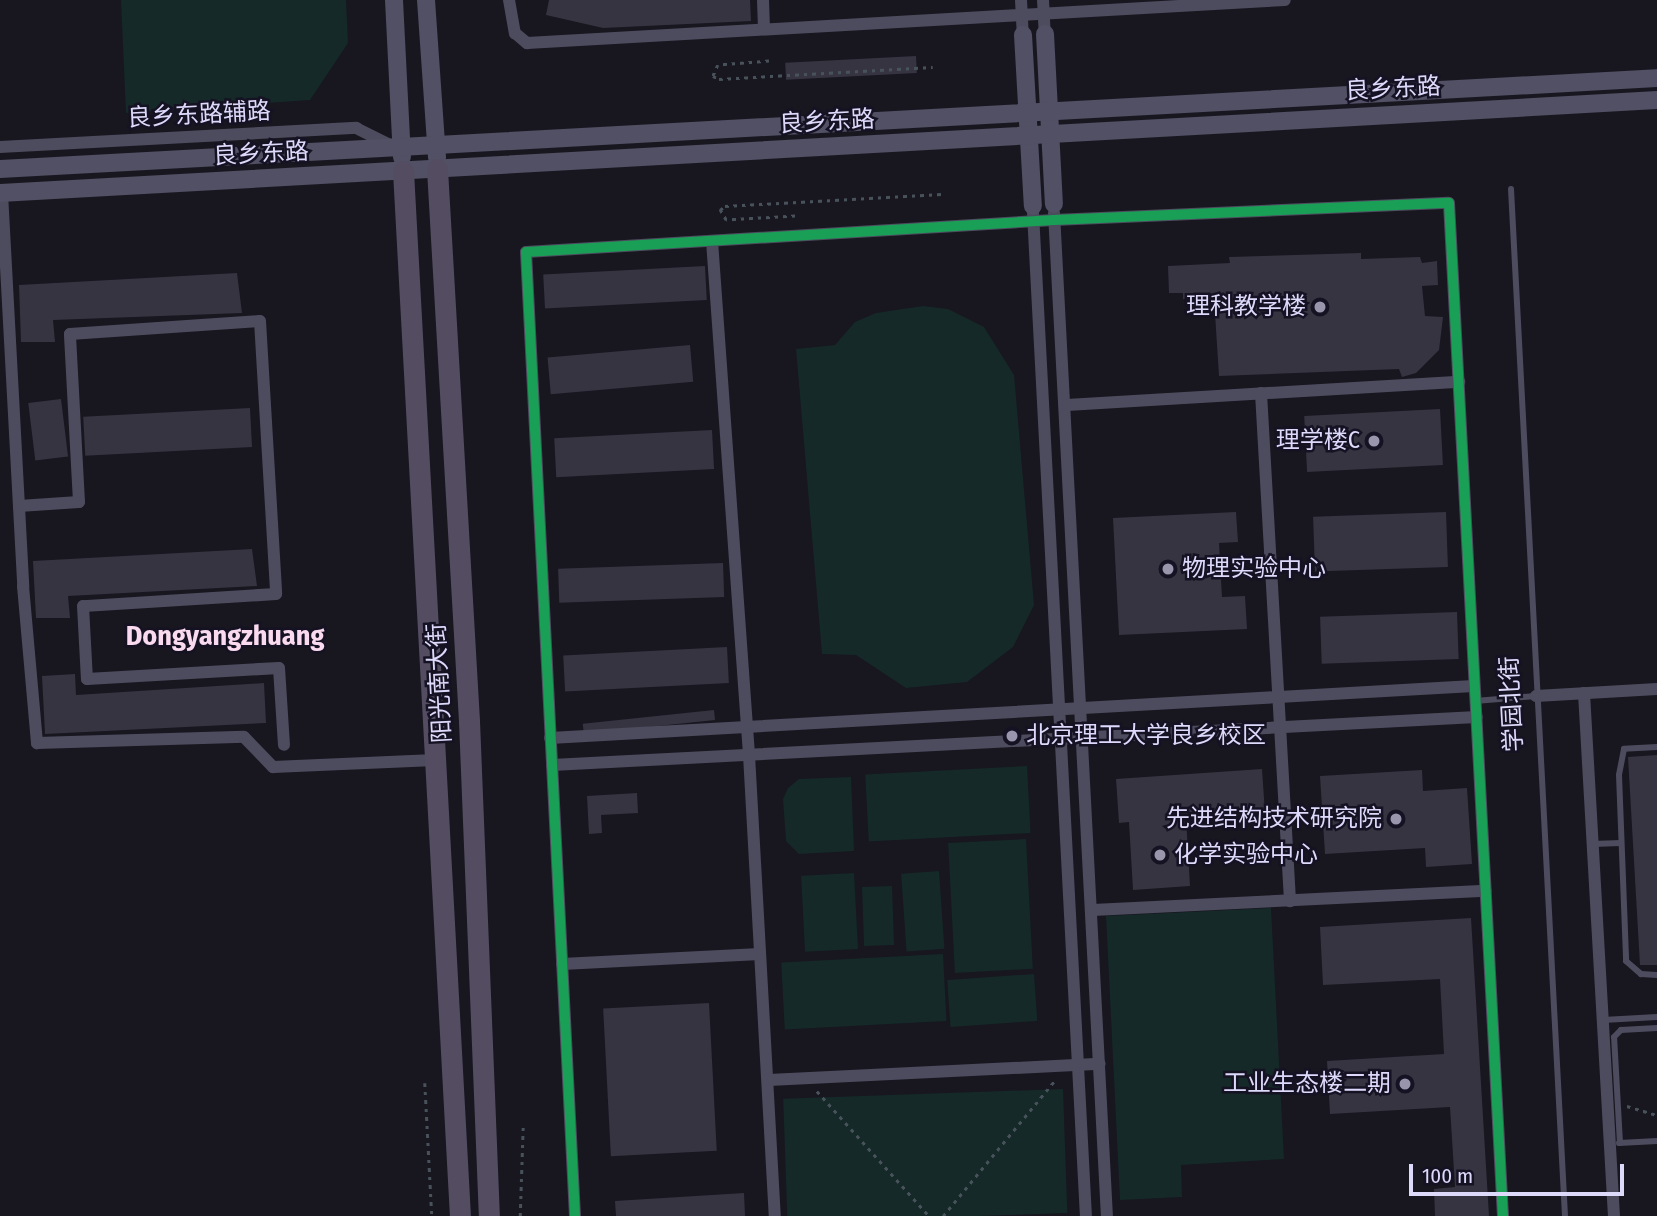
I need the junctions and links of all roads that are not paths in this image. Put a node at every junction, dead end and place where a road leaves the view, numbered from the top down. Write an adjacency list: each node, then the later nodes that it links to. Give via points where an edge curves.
1 (394, 0): 21 (main road, 阳光南大街)
2 (426, 0): 20 (main road, 阳光南大街)
3 (509, 0): 8 (street, via 515,33 527,43)
4 (763, 0): 8 (street)
5 (1285, 0): 6 (street)
6 (1043, 5): 7 (street); 9 (street)
7 (1022, 6): 8 (street); 10 (street)
8 (764, 28)
9 (1045, 34): 15 (main road)
10 (1023, 35): 16 (main road)
11 (1657, 78): 12 (main road, 良乡东路)
12 (1504, 87): 14 (main road); 15 (main road, 良乡东路)
13 (1657, 100): 14 (main road, 良乡东路)
14 (1505, 107): 17 (main road, 良乡东路)
15 (1049, 112): 16 (main road, 良乡东路); 17 (main road)
16 (1028, 113): 18 (main road); 20 (main road, 良乡东路)
17 (1050, 134): 18 (main road, 良乡东路); 27 (main road)
18 (1029, 135): 23 (main road, 良乡东路); 28 (main road)
19 (0, 147): 21 (street, 良乡东路辅路, via 356,128)
20 (436, 147): 21 (main road, 良乡东路); 23 (main road, 阳光南大街)
21 (398, 148): 22 (main road, 良乡东路); 24 (main road, 阳光南大街)
22 (0, 169)
23 (437, 169): 24 (main road, 良乡东路); 70 (main road, 阳光南大街, via 469,735)
24 (403, 171): 26 (main road, 良乡东路); 51 (main road, 阳光南大街)
25 (1511, 189): 37 (lane, 学园北街)
26 (1, 193): 33 (street)
27 (1054, 212): 28 (street); 30 (street, via 1450,203); 32 (street)
28 (1033, 214): 29 (street); 41 (street)
29 (712, 241): 43 (street); 46 (street, via 526,252)
30 (1458, 382): 31 (street); 34 (street)
31 (1261, 393): 32 (street); 38 (street)
32 (1067, 405): 40 (street)
33 (19, 506): 48 (street, via 79,502 71,334 260,321 276,594 83,606 87,678 279,668); 51 (street, via 37,743 244,737 273,767)
34 (1474, 687): 38 (street); 39 (street)
35 (1657, 689): 36 (street)
36 (1584, 693): 37 (street); 54 (street)
37 (1536, 696): 39 (lane); 76 (lane, 学园北街)
38 (1279, 698): 40 (street); 44 (street)
39 (1475, 701): 42 (street)
40 (1084, 709): 41 (street); 45 (street)
41 (1060, 711): 43 (street); 47 (street)
42 (1477, 717): 44 (street); 55 (street)
43 (745, 728): 46 (street); 50 (street)
44 (1280, 728): 45 (street); 56 (street)
45 (1085, 737): 47 (street); 57 (street)
46 (550, 738): 52 (street)
47 (1062, 738): 50 (street); 65 (street)
48 (284, 745)
49 (1657, 747): 53 (lane, via 1624,749 1619,775)
50 (749, 755): 52 (street); 58 (street)
51 (435, 761): 69 (main road, 阳光南大街)
52 (552, 765): 59 (street)
53 (1621, 843): 54 (lane); 60 (lane, via 1626,961 1641,974)
54 (1592, 844): 62 (street)
55 (1486, 891): 56 (street); 75 (street)
56 (1290, 901): 57 (street)
57 (1093, 910): 64 (street)
58 (760, 954): 59 (street); 66 (street)
59 (562, 964): 71 (street)
60 (1657, 975)
61 (1657, 1017): 62 (lane)
62 (1603, 1020): 68 (street)
63 (1657, 1028): 68 (lane, via 1621,1030 1614,1037)
64 (1100, 1064): 65 (street); 74 (street)
65 (1079, 1065): 66 (street); 73 (street)
66 (769, 1080): 72 (street)
67 (1657, 1141): 68 (lane)
68 (1615, 1143): 77 (street)
69 (460, 1216)
70 (489, 1216)
71 (575, 1216)
72 (775, 1216)
73 (1086, 1216)
74 (1107, 1216)
75 (1503, 1216)
76 (1565, 1216)
77 (1614, 1216)

